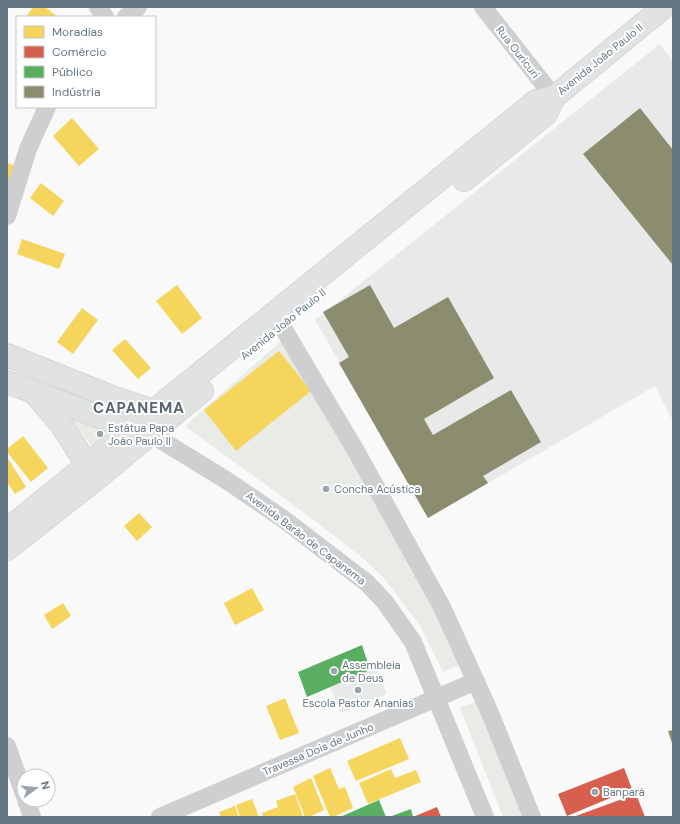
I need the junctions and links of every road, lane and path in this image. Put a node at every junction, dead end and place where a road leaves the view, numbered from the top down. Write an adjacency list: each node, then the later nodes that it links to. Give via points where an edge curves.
1 (98, 7): 5 (street)
2 (138, 7): 6 (street)
3 (483, 7): 7 (street, Rua Ouricuri)
4 (664, 7): 7 (main road, Avenida João Paulo II)
5 (104, 16)
6 (127, 16)
7 (554, 97): 10 (main road, Avenida João Paulo II, via 536,101)
8 (47, 108): 9 (street, via 28,149)
9 (7, 216)
10 (278, 319): 15 (main road, Avenida João Paulo II); 16 (main road, Avenida João Paulo II); 20 (street, via 356,451 442,607)
11 (7, 355): 14 (main road)
12 (7, 382): 13 (main road, Avenida Barão de Capanema)
13 (33, 393): 16 (main road, Avenida Barão de Capanema); 17 (main road, via 61,424)
14 (117, 399): 15 (main road); 16 (main road)
15 (154, 411): 16 (main road, Avenida João Paulo II)
16 (140, 437): 17 (main road, Avenida João Paulo II); 21 (street, Avenida Barão de Capanema, via 256,500 367,583 402,623 413,642)
17 (92, 472): 18 (main road, Avenida João Paulo II); 19 (main road, Avenida João Paulo II)
18 (7, 530)
19 (7, 549)
20 (476, 681): 21 (street, Travessa Dois de Junho); 26 (street)
21 (436, 697): 24 (street, Travessa Dois de Junho); 25 (street, Avenida Barão de Capanema)
22 (7, 746): 23 (street)
23 (16, 771)
24 (160, 817)
25 (485, 817)
26 (532, 817)

